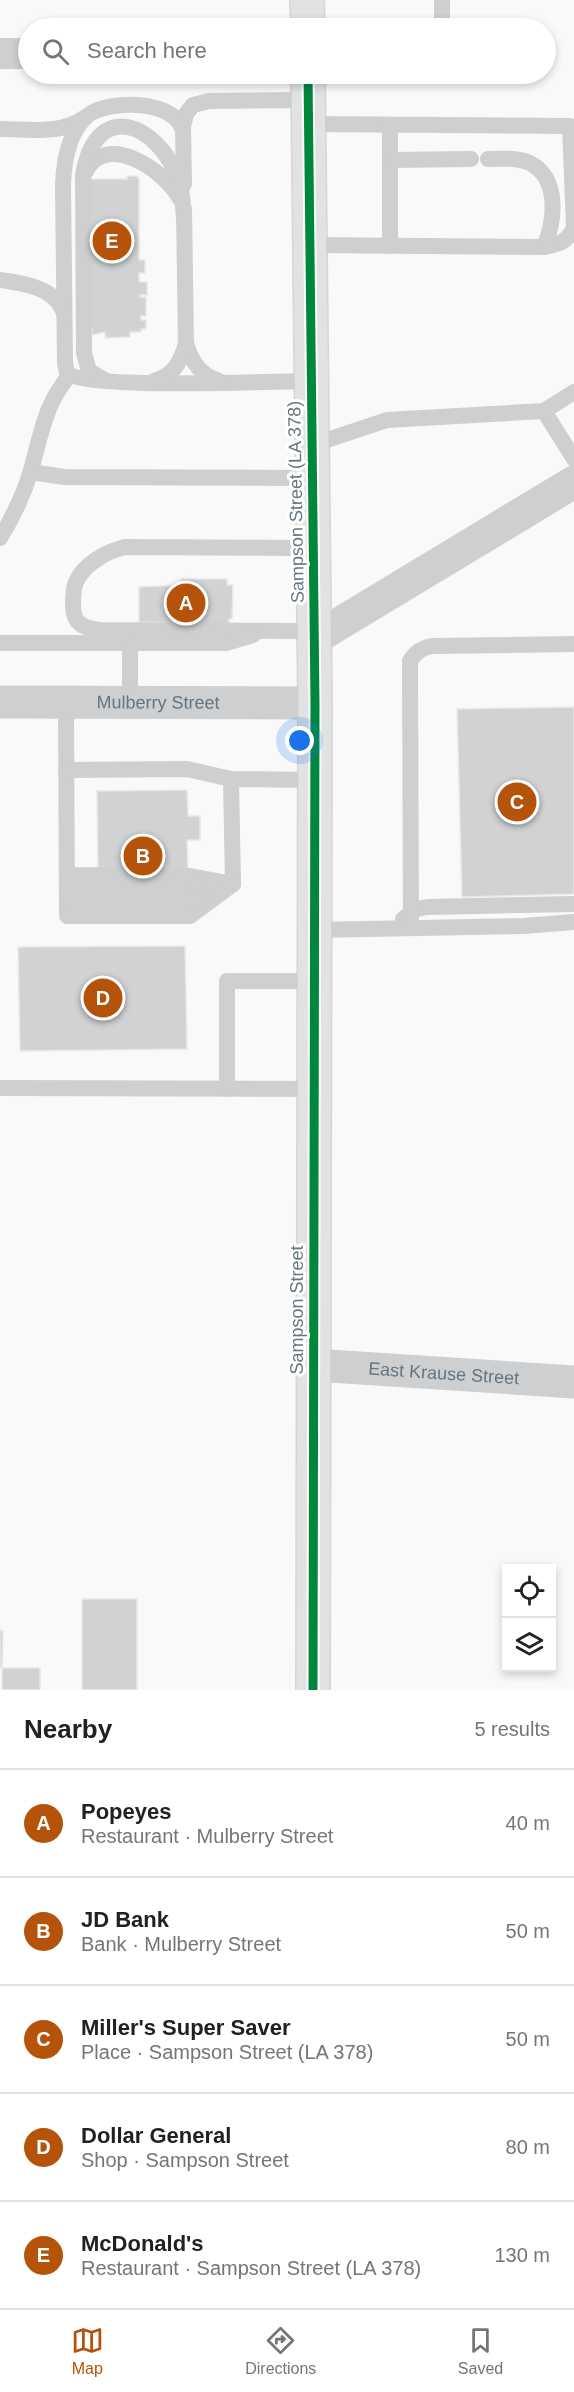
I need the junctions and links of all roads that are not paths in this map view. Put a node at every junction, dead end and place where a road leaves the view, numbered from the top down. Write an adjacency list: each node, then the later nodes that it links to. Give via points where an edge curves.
1 (307, 0): 3 (main road)
2 (442, 0): 4 (lane)
3 (308, 18)
4 (442, 18)
5 (0, 46): 6 (lane)
6 (18, 46)
7 (0, 61): 8 (lane)
8 (18, 61)
9 (308, 99): 11 (lane); 14 (lane, via 203,101 189,109); 21 (main road, Sampson Street (LA 378))
10 (87, 116): 13 (lane, via 57,129); 14 (lane, via 106,107 152,106 171,114); 27 (lane, via 73,136 64,170)
11 (390, 125): 18 (lane); 23 (lane, via 570,126 574,226 570,237)
12 (0, 129): 13 (lane)
13 (20, 129): 15 (lane)
14 (183, 132): 20 (lane)
15 (0, 137)
16 (471, 159): 18 (lane)
17 (488, 159): 23 (lane, via 528,162 546,178 552,228)
18 (390, 160): 22 (lane)
19 (82, 182): 20 (lane, via 93,159 106,154 128,156 171,186 181,201); 20 (lane, via 95,139 109,128 129,127 150,139 171,165 181,189); 33 (lane, via 84,360 93,375)
20 (184, 219): 28 (lane)
21 (310, 245): 22 (lane); 30 (main road, Sampson Street (LA 378))
22 (390, 246): 23 (lane)
23 (544, 247)
24 (0, 275): 26 (lane)
25 (0, 280): 26 (lane)
26 (18, 284): 27 (lane, via 56,298)
27 (65, 322): 29 (lane, via 66,368)
28 (186, 343): 31 (lane, via 175,368 164,379); 32 (lane, via 198,368)
29 (70, 375): 33 (lane); 38 (lane, via 49,407)
30 (312, 381): 32 (lane); 36 (main road, Sampson Street (LA 378))
31 (150, 382): 32 (lane); 33 (lane)
32 (223, 382)
33 (115, 383)
34 (574, 393): 35 (lane)
35 (544, 411): 36 (lane, via 387,420); 37 (lane)
36 (312, 446): 39 (main road, Sampson Street (LA 378))
37 (574, 459)
38 (31, 472): 39 (lane, via 64,477); 41 (lane)
39 (313, 478): 42 (main road, Sampson Street (LA 378))
40 (574, 482): 44 (street)
41 (0, 538)
42 (313, 548): 43 (lane, via 125,548 91,564 74,590 76,621 90,629); 44 (main road, Sampson Street (LA 378))
43 (268, 630): 44 (lane); 46 (lane, via 226,643)
44 (314, 635): 51 (main road, Sampson Street (LA 378))
45 (0, 643): 46 (lane)
46 (129, 643): 50 (lane)
47 (574, 644): 58 (lane, via 432,646 422,648 410,661)
48 (0, 702): 49 (street, Mulberry Street)
49 (66, 702): 50 (street, Mulberry Street); 52 (lane)
50 (130, 703): 51 (street, Mulberry Street)
51 (315, 703): 54 (main road, Sampson Street (LA 378))
52 (66, 770): 53 (lane, via 187,769); 56 (lane)
53 (231, 779): 54 (lane); 55 (lane)
54 (315, 780): 60 (main road, Sampson Street (LA 378))
55 (233, 884): 56 (lane, via 189,876); 56 (lane, via 189,916 67,916)
56 (67, 889)
57 (574, 904): 58 (lane, via 427,907)
58 (411, 920): 59 (lane, via 523,926); 60 (lane, via 380,929)
59 (574, 922)
60 (314, 930): 61 (main road, Sampson Street)
61 (314, 981): 63 (lane, via 227,981); 64 (main road, Sampson Street)
62 (0, 1088): 63 (lane)
63 (227, 1089): 64 (lane)
64 (314, 1089): 65 (main road, Sampson Street)
65 (314, 1365): 66 (street, East Krause Street); 67 (main road, Sampson Street)
66 (574, 1382)
67 (313, 1690)

